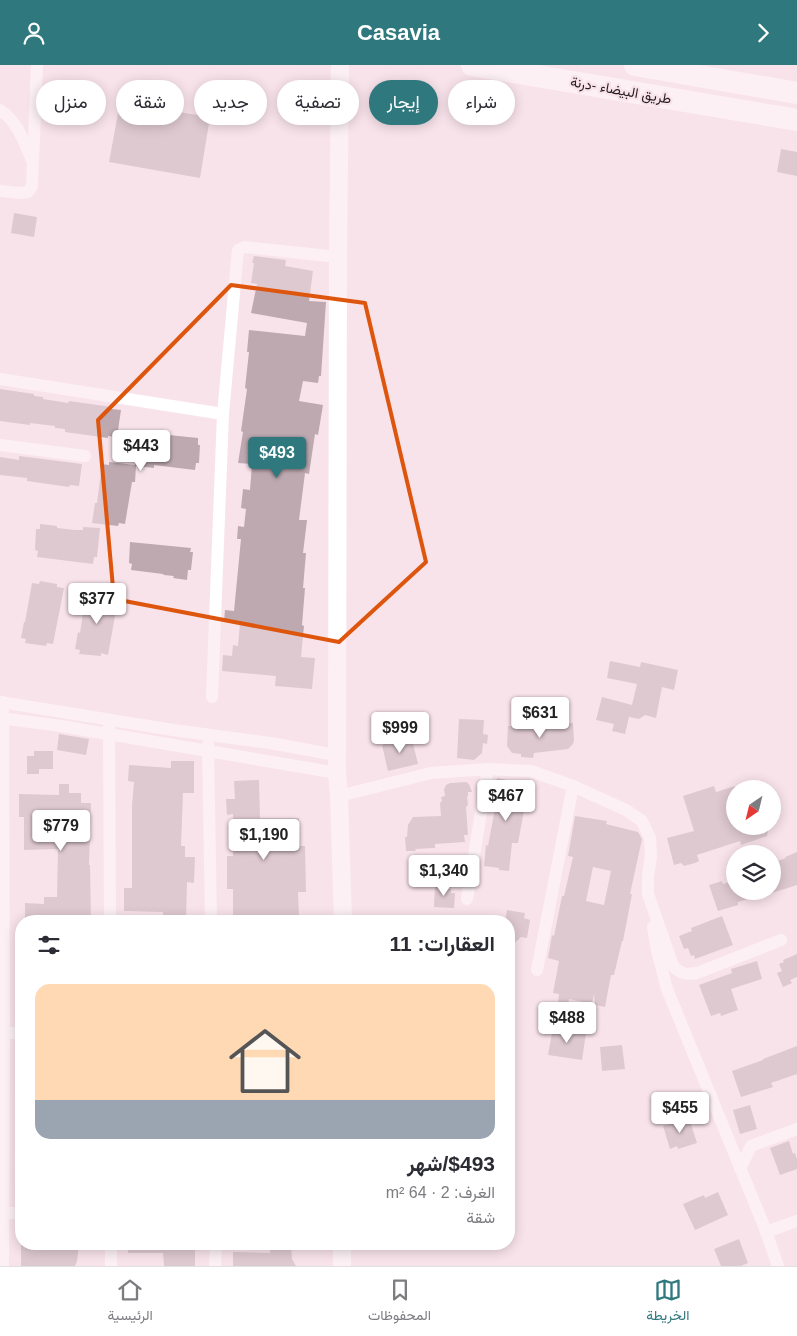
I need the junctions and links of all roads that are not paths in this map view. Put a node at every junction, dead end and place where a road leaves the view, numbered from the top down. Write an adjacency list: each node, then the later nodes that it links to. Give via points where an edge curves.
1 (37, 65): 8 (street)
2 (340, 65): 10 (street)
3 (472, 65): 7 (highway, طريق البيضاء -درنة)
4 (635, 65): 5 (highway, طريق البيضاء -درنة)
5 (797, 93)
6 (0, 111): 8 (street, via 17,127)
7 (797, 120)
8 (33, 161): 9 (street, via 32,186 28,192)
9 (0, 191)
10 (338, 257): 12 (street, via 244,247 238,250); 22 (street)
11 (0, 379): 12 (street)
12 (223, 414): 15 (street)
13 (0, 445): 14 (street)
14 (85, 456)
15 (212, 697)
16 (1, 702): 17 (street); 18 (street)
17 (1, 718): 20 (street); 34 (street)
18 (109, 719): 19 (street); 20 (street)
19 (208, 734): 21 (street); 22 (street)
20 (109, 735): 21 (street); 29 (street)
21 (208, 752): 24 (street); 30 (street)
22 (336, 755): 24 (street)
23 (488, 769): 25 (street, via 531,771); 26 (street, via 431,773); 28 (street)
24 (336, 773): 26 (street)
25 (573, 786): 27 (street, via 642,821 650,838); 33 (street)
26 (339, 797): 31 (street)
27 (648, 894): 32 (street, via 673,967 681,973 697,973); 37 (street, via 667,989)
28 (467, 899)
29 (110, 915)
30 (211, 915)
31 (342, 915)
32 (781, 940)
33 (537, 970)
34 (2, 1033): 35 (street); 38 (street)
35 (15, 1033)
36 (797, 1129): 37 (street, via 750,1146)
37 (740, 1169): 41 (street)
38 (1, 1213): 39 (street); 45 (street)
39 (15, 1213)
40 (797, 1221): 41 (street)
41 (766, 1232): 49 (street)
42 (111, 1250): 46 (street)
43 (216, 1250): 47 (street)
44 (342, 1250): 48 (street)
45 (3, 1266)
46 (111, 1266)
47 (215, 1266)
48 (342, 1266)
49 (778, 1266)

